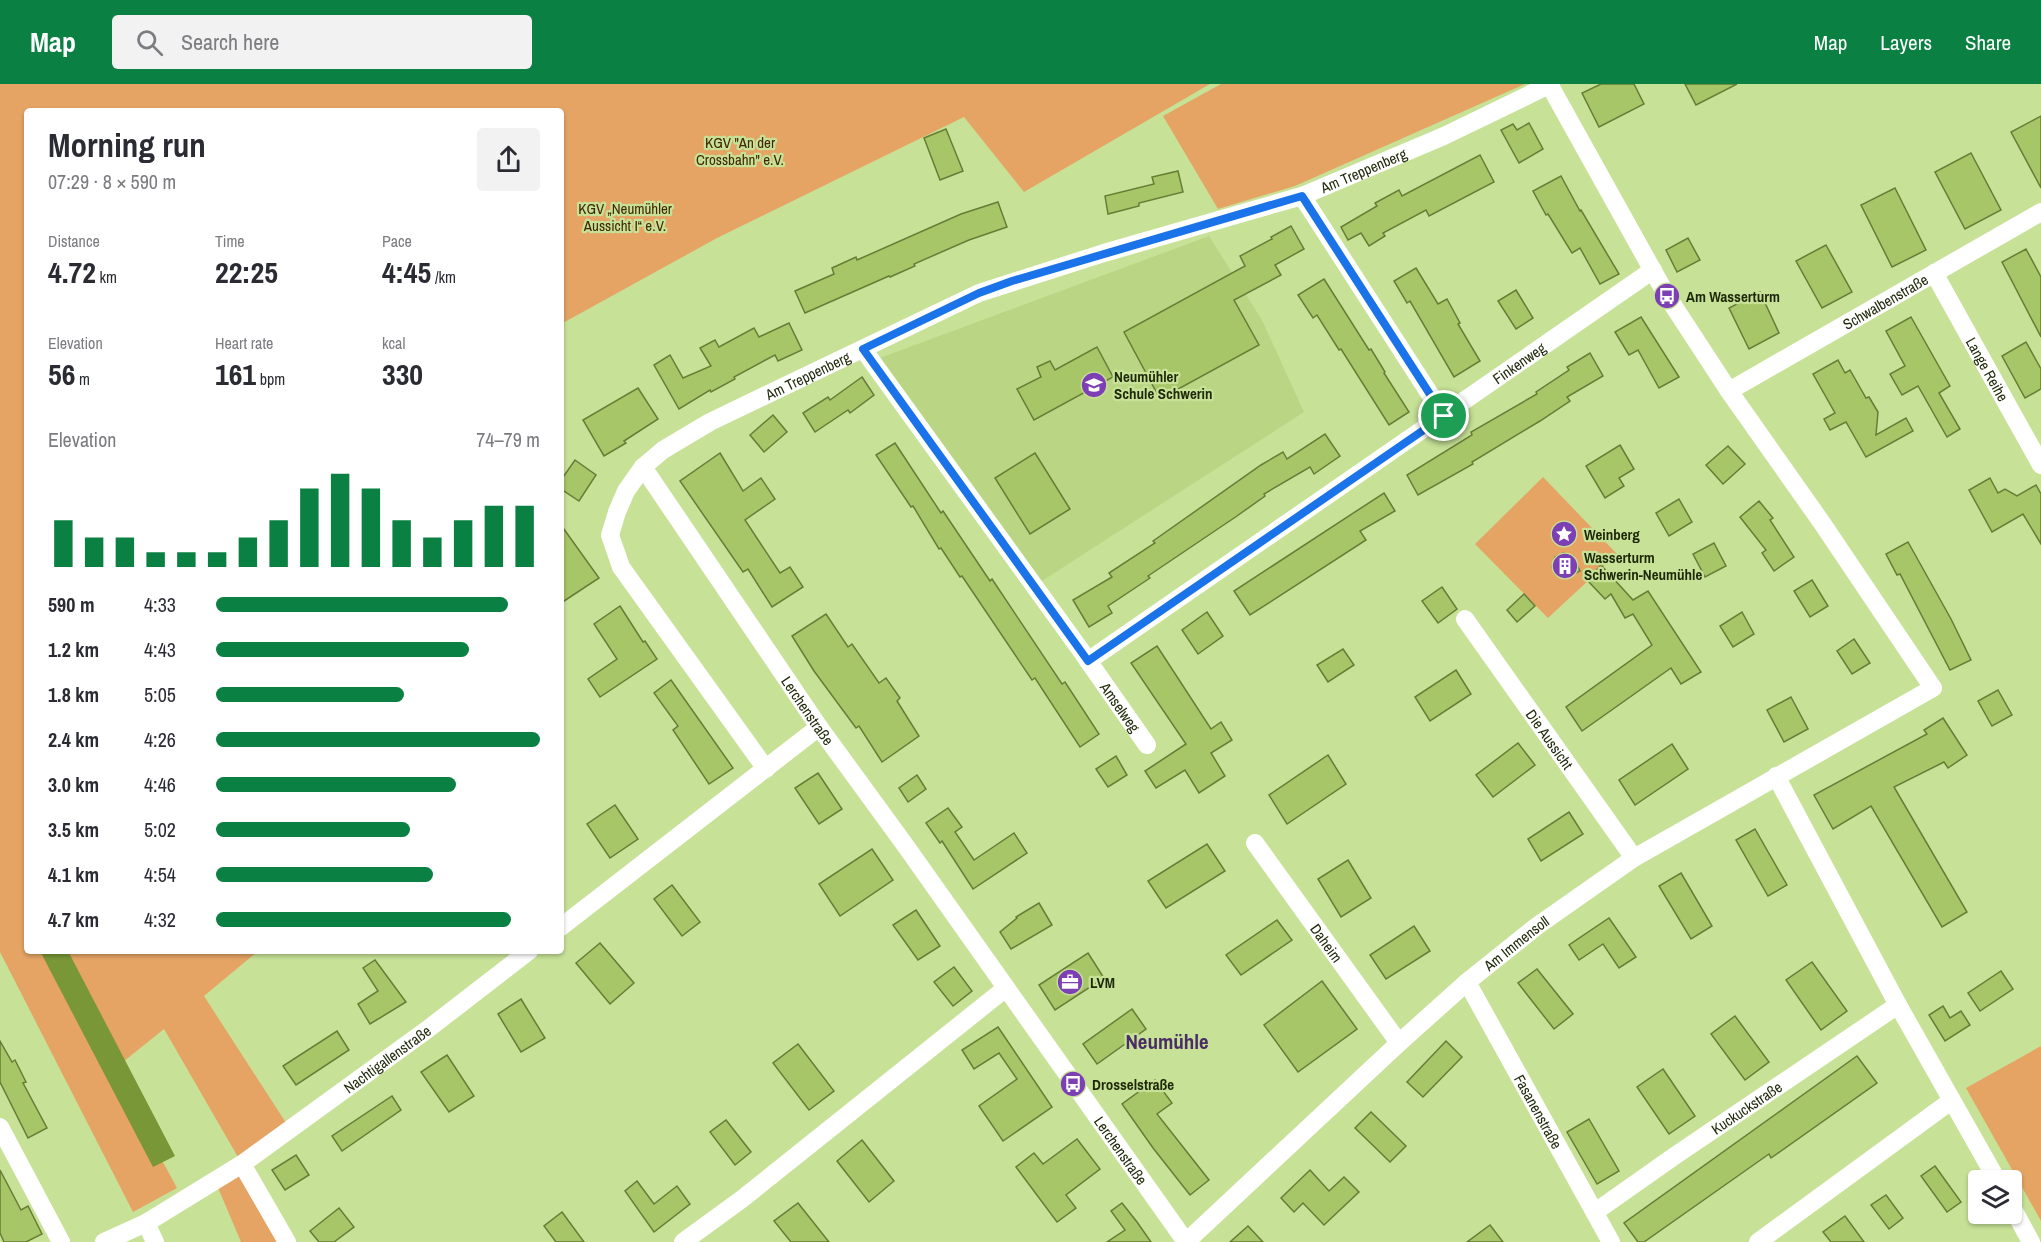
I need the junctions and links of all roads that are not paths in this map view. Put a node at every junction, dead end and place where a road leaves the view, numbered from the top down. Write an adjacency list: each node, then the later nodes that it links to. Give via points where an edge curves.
1 (1550, 84): 2 (street, Am Treppenberg, via 1444,136); 4 (street)
2 (1302, 196): 6 (street, Am Treppenberg, via 1012,281); 8 (street)
3 (2041, 212): 5 (street, Schwalbenstraße)
4 (1653, 270): 7 (street); 8 (street, Finkenweg)
5 (1934, 273): 7 (street, Schwalbenstraße); 9 (street, Lange Reihe)
6 (863, 349): 10 (street, Am Treppenberg, via 710,422); 12 (street, Amselweg)
7 (1729, 391): 16 (street, Am Immensoll, via 1933,688)
8 (1444, 416): 12 (street, Finkenweg)
9 (2041, 465)
10 (643, 467): 13 (street, Lerchenstraße); 15 (street, via 626,492 610,535 621,567)
11 (1465, 619): 18 (street, Die Aussicht)
12 (1088, 661): 14 (street, Amselweg)
13 (819, 728): 15 (street); 22 (street, Lerchenstraße)
14 (1147, 745)
15 (766, 769): 19 (street)
16 (1776, 776): 18 (street, Am Immensoll); 23 (street)
17 (1254, 843): 24 (street, Daheim)
18 (1634, 858): 21 (street, Am Immensoll, via 1537,926)
19 (564, 925)
20 (525, 954): 27 (street, Nachtigallenstraße)
21 (1467, 982): 24 (street, Am Immensoll); 29 (street, Fasanenstraße)
22 (1006, 988): 36 (street); 37 (street, Lerchenstraße)
23 (1898, 1005): 25 (street); 29 (street, Kuckuckstraße)
24 (1399, 1043): 37 (street, Am Immensoll)
25 (1952, 1101): 28 (street); 39 (street)
26 (0, 1127): 32 (street)
27 (242, 1164): 30 (street, Nachtigallenstraße); 35 (street)
28 (1990, 1170)
29 (1596, 1212): 38 (street, Fasanenstraße)
30 (146, 1223): 33 (street, Nachtigallenstraße); 34 (street)
31 (2021, 1224): 40 (street)
32 (61, 1242)
33 (104, 1242)
34 (155, 1242)
35 (286, 1242)
36 (683, 1242)
37 (1186, 1242)
38 (1611, 1242)
39 (1758, 1242)
40 (2031, 1242)

